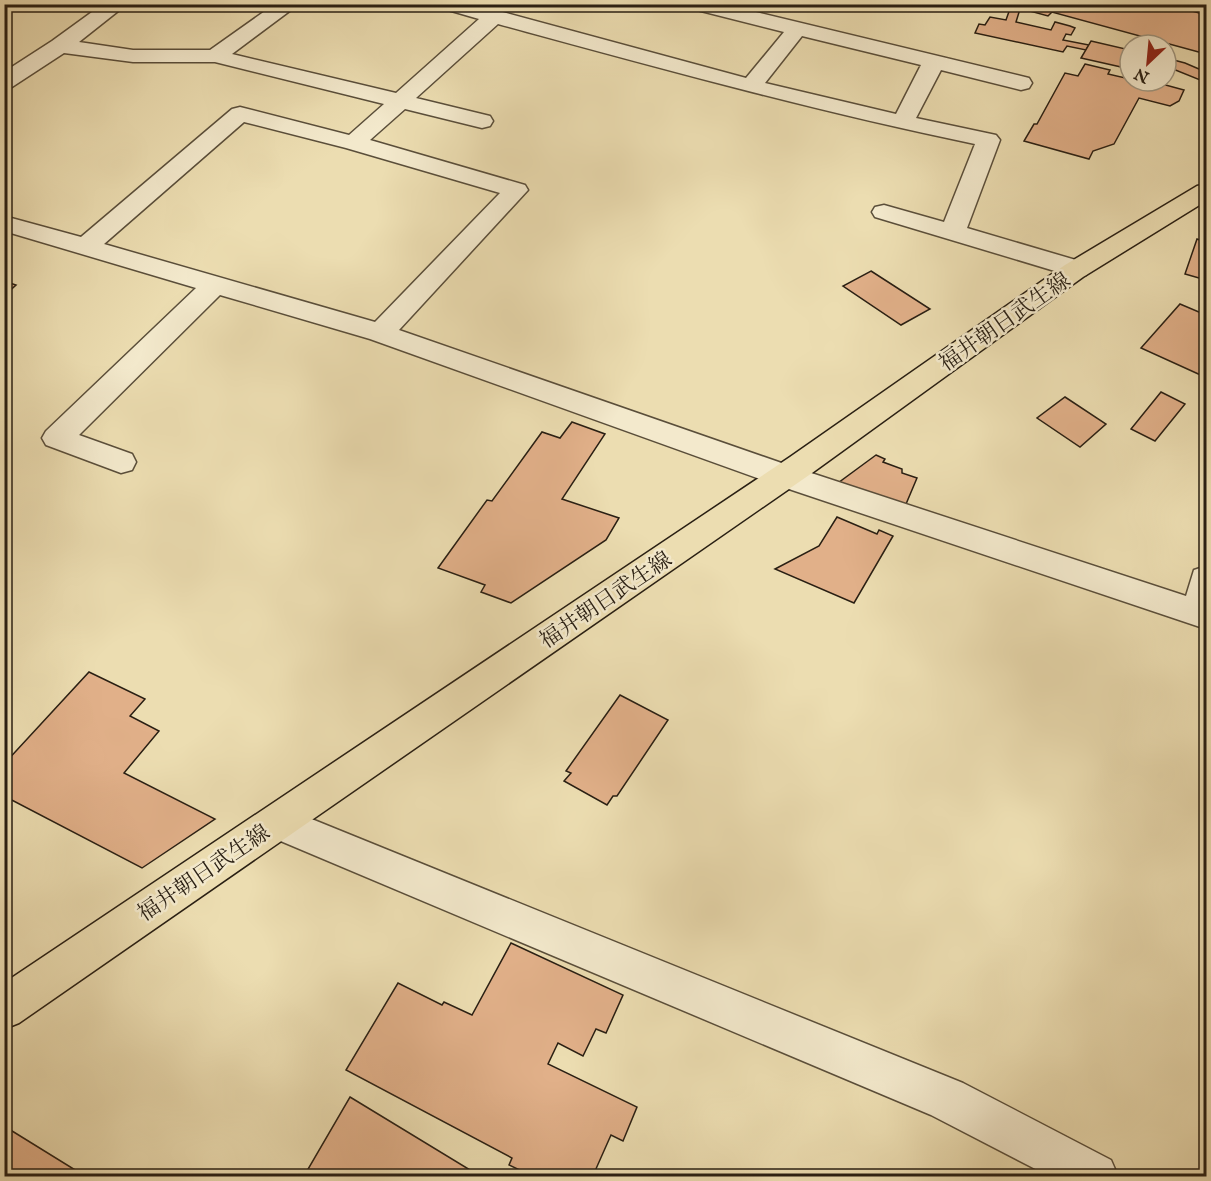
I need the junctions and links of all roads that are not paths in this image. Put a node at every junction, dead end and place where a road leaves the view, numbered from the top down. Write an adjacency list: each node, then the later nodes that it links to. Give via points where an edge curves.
1 (117, 4): 7 (street)
2 (289, 4): 8 (street)
3 (447, 4): 5 (street)
4 (696, 4): 6 (street)
5 (493, 16): 12 (street); 13 (street)
6 (797, 29): 9 (street); 12 (street)
7 (60, 46): 8 (street, via 134,56); 10 (street)
8 (215, 56): 13 (street)
9 (934, 62): 11 (street); 15 (street)
10 (4, 82)
11 (1022, 83)
12 (752, 85): 15 (street)
13 (401, 100): 14 (street); 16 (street)
14 (482, 121)
15 (902, 123): 20 (street, via 988,140)
16 (354, 143): 21 (street, via 240,114); 24 (street, via 516,190)
17 (1202, 198): 22 (main road, 福井朝日武生線)
18 (884, 212): 20 (street)
19 (4, 223): 21 (street)
20 (953, 232): 22 (street)
21 (86, 247): 23 (street)
22 (1077, 269): 26 (main road, 福井朝日武生線)
23 (215, 285): 24 (street); 25 (street, via 57,438)
24 (380, 333): 26 (street)
25 (121, 462)
26 (785, 476): 28 (street); 29 (main road, 福井朝日武生線)
27 (1206, 579): 28 (street)
28 (1203, 615)
29 (277, 822): 30 (main road, 福井朝日武生線); 31 (street, via 947,1099)
30 (4, 1008)
31 (1095, 1176)

